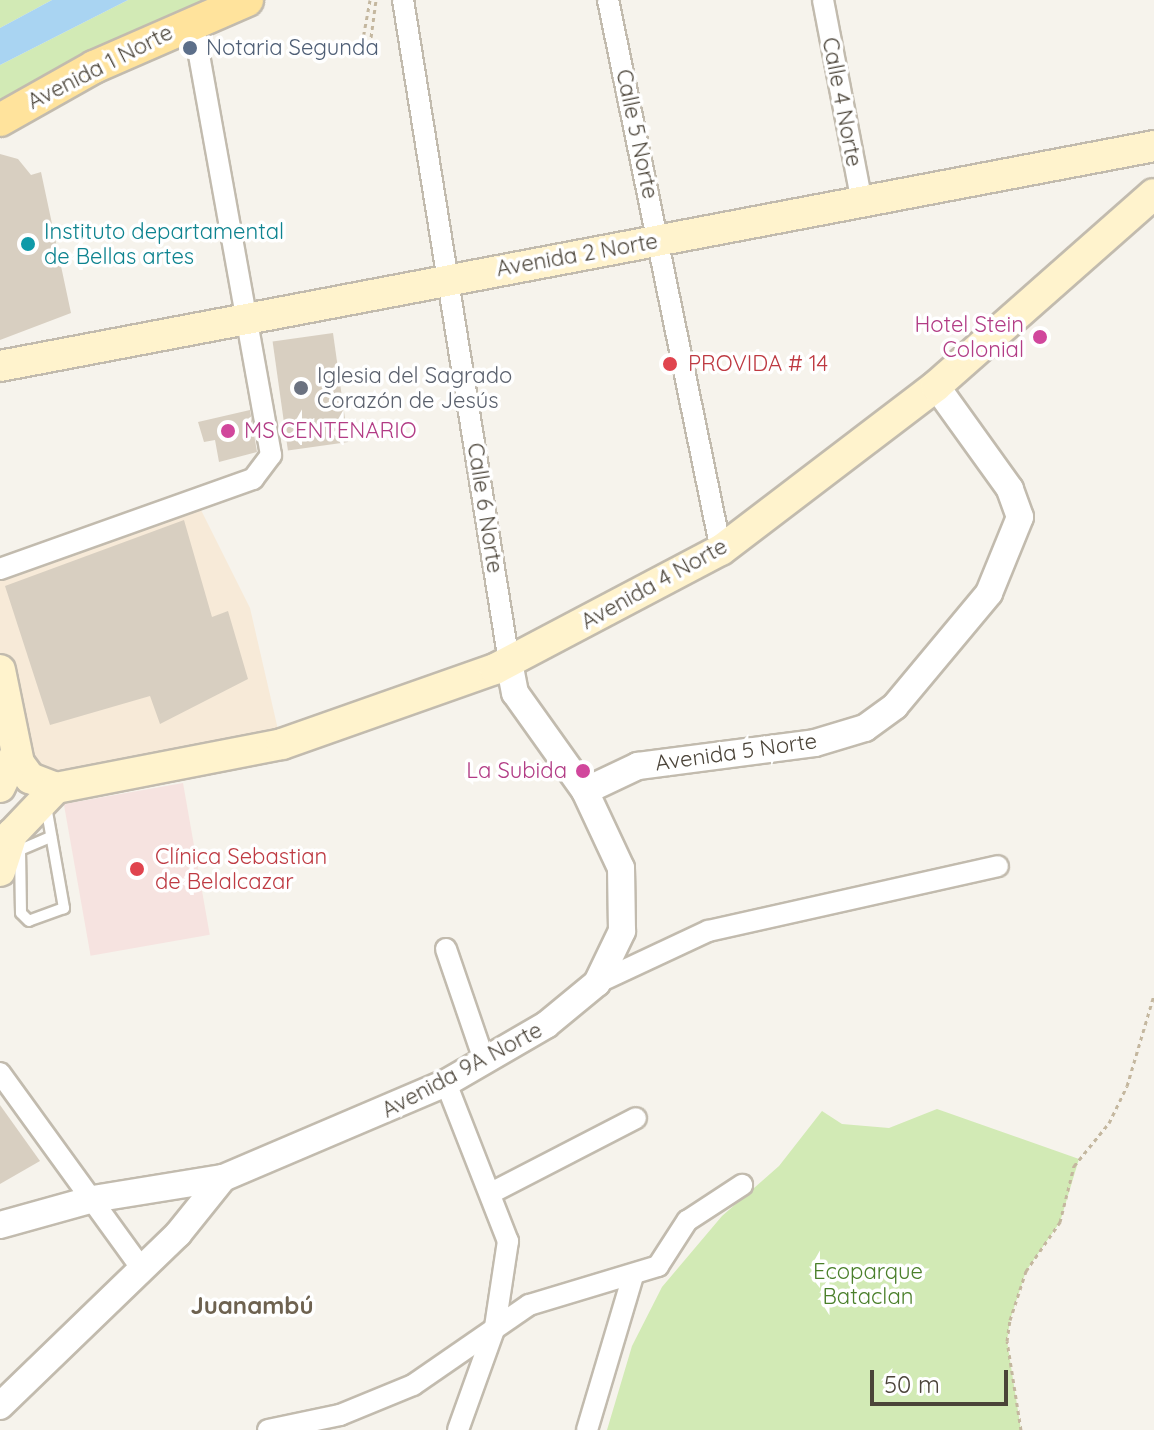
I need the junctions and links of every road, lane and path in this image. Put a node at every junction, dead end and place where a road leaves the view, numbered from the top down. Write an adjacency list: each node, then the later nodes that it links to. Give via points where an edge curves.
1 (247, 0): 7 (main road, Avenida 1 Norte)
2 (370, 0): 3 (path, via 362,44 370,45)
3 (376, 0)
4 (403, 0): 13 (street, Calle 6 Norte)
5 (608, 0): 12 (street, Calle 5 Norte)
6 (823, 0): 11 (street, Calle 4 Norte)
7 (193, 20): 8 (main road, Avenida 1 Norte); 14 (street)
8 (0, 120)
9 (1141, 150): 10 (main road); 11 (main road, Avenida 2 Norte)
10 (1153, 189): 16 (main road, Avenida 4 Norte)
11 (862, 203): 12 (main road, Avenida 2 Norte)
12 (659, 241): 13 (main road, Avenida 2 Norte); 17 (street, Calle 5 Norte)
13 (450, 279): 14 (main road, Avenida 2 Norte); 19 (street, Calle 6 Norte)
14 (246, 318): 15 (main road, Avenida 2 Norte); 18 (street, via 271,455 253,479)
15 (0, 366)
16 (936, 386): 17 (main road, Avenida 4 Norte); 23 (street, Avenida 5 Norte, via 1010,489 1020,517 989,593 895,706 865,728 815,743 638,766)
17 (721, 550): 19 (main road, Avenida 4 Norte)
18 (0, 569)
19 (509, 662): 23 (street, Calle 6 Norte, via 530,720); 24 (main road, Avenida 4 Norte, via 282,744)
20 (0, 670): 21 (main road)
21 (16, 753): 22 (main road); 24 (main road, via 30,778)
22 (0, 787)
23 (585, 791): 30 (street, Calle 6 Norte, via 611,841 625,890 622,931)
24 (50, 792): 25 (lane); 26 (main road)
25 (51, 837): 26 (lane); 26 (lane, via 63,913 23,919)
26 (7, 854): 28 (lane)
27 (998, 866): 30 (street, Avenida 9A Norte, via 708,931)
28 (0, 880)
29 (446, 949): 32 (street)
30 (597, 983): 32 (street, Avenida 9A Norte, via 568,1010)
31 (1154, 995): 48 (path, via 1127,1086 1109,1123 1074,1166 1060,1222 1026,1271 1010,1320 1007,1341)
32 (485, 1063): 34 (street, Avenida 9A Norte)
33 (0, 1073): 39 (street)
34 (446, 1083): 36 (street, Avenida 9A Norte); 38 (street)
35 (636, 1118): 38 (street)
36 (223, 1178): 39 (street); 41 (street, Avenida 9A Norte, via 178,1234)
37 (742, 1185): 42 (street, via 687,1221 658,1266)
38 (491, 1193): 43 (street, via 508,1241)
39 (93, 1199): 40 (street); 41 (street)
40 (0, 1225)
41 (141, 1268): 44 (street, Avenida 9A Norte)
42 (633, 1276): 43 (street, via 529,1305); 47 (street)
43 (495, 1327): 45 (street, via 413,1385 340,1415); 46 (street)
44 (0, 1406)
45 (268, 1430)
46 (458, 1430)
47 (587, 1430)
48 (1021, 1430)

